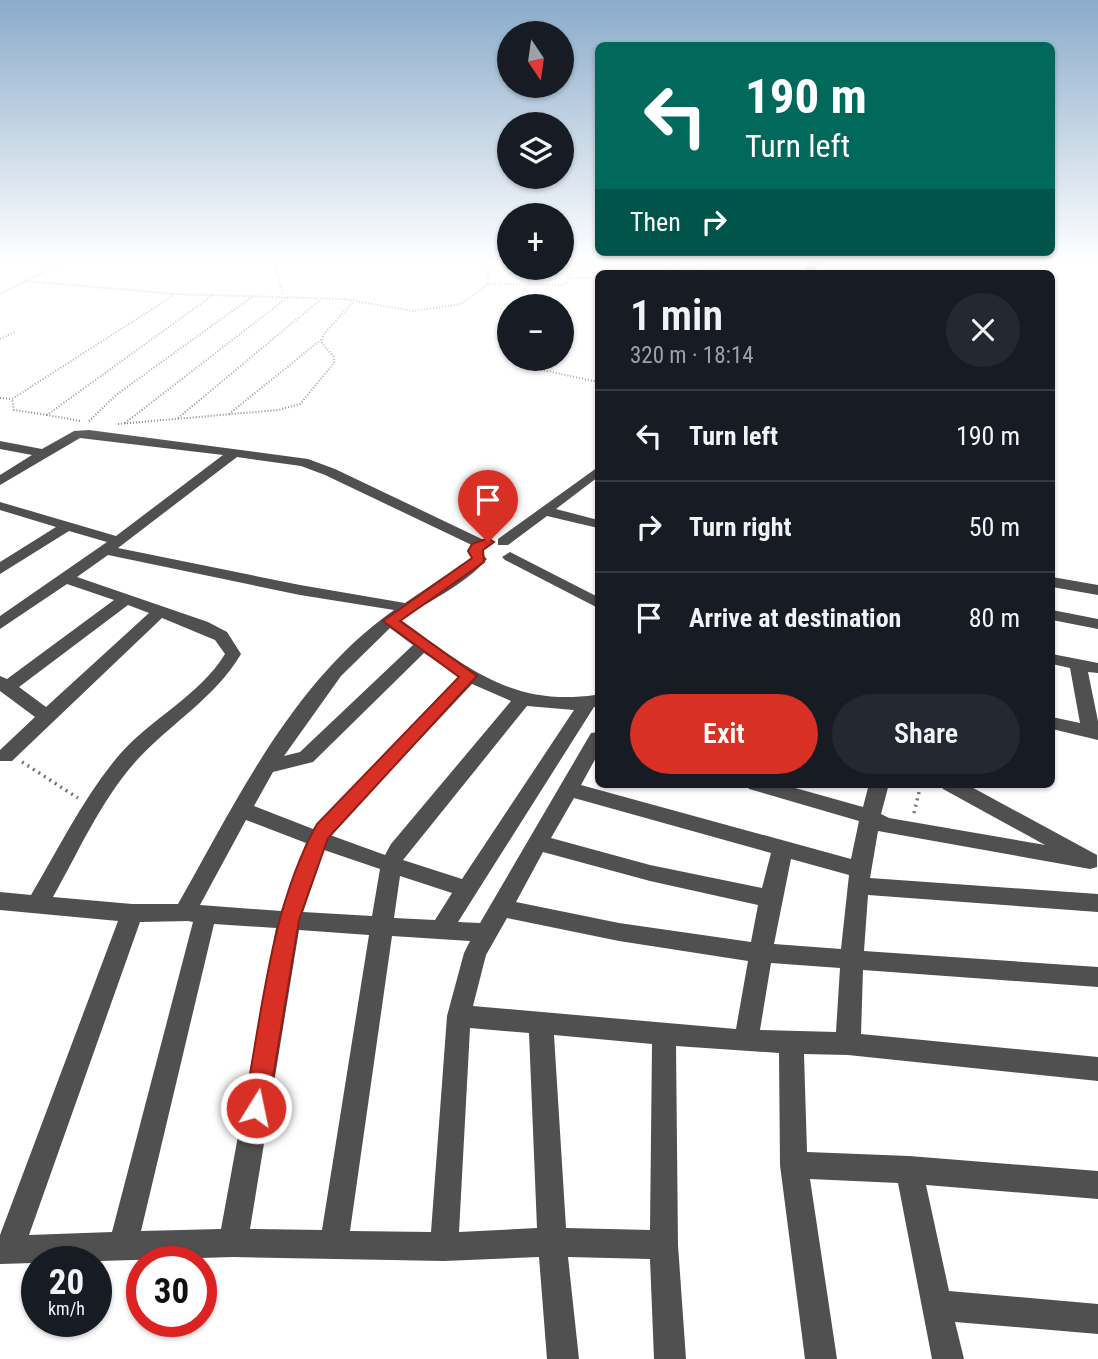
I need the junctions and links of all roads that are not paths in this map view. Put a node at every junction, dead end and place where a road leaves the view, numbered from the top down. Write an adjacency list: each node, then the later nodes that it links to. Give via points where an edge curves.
1 (0, 445): 3 (street)
2 (236, 452): 3 (street, via 78,434); 13 (street); 14 (street, via 318,467)
3 (44, 453): 5 (street)
4 (595, 473): 8 (street)
5 (0, 481)
6 (0, 506): 7 (street)
7 (16, 511): 9 (street); 11 (street)
8 (546, 511): 10 (street); 12 (street)
9 (0, 522)
10 (595, 523)
11 (69, 525): 13 (street); 16 (street)
12 (503, 542): 14 (street); 15 (street, via 514,550)
13 (111, 546): 17 (street); 22 (street, via 300,590)
14 (480, 551): 15 (street, via 492,562); 22 (street)
15 (510, 557): 21 (street)
16 (0, 569)
17 (65, 578): 20 (street); 26 (street)
18 (1055, 583): 19 (street)
19 (1098, 590)
20 (125, 599): 23 (street); 33 (street)
21 (595, 601)
22 (409, 608): 25 (street)
23 (160, 611): 36 (street); 58 (street, via 222,636 233,654 211,681 129,757 93,807)
24 (1055, 617): 27 (street)
25 (391, 621): 28 (street); 41 (street, via 344,662)
26 (0, 624)
27 (1098, 624)
28 (424, 644): 32 (street); 41 (street, via 306,757)
29 (1055, 660): 30 (street)
30 (1078, 664): 31 (street); 38 (street)
31 (1098, 668)
32 (469, 676): 34 (street); 48 (street)
33 (5, 684): 36 (street)
34 (523, 699): 35 (street, via 558,705); 52 (street)
35 (593, 701): 54 (street)
36 (45, 715): 40 (street)
37 (1055, 724): 38 (street)
38 (1095, 734)
39 (595, 744): 45 (street)
40 (5, 755)
41 (267, 767): 46 (street)
42 (771, 788): 47 (street)
43 (878, 788): 47 (street)
44 (957, 788): 51 (street)
45 (568, 789): 49 (street); 50 (street)
46 (242, 810): 48 (street); 61 (street)
47 (869, 816): 51 (street, via 884,825); 53 (street)
48 (318, 838): 52 (street); 62 (street)
49 (539, 843): 55 (street); 59 (street)
50 (783, 848): 53 (street); 55 (street)
51 (1094, 862)
52 (391, 864): 54 (street); 63 (street)
53 (861, 878): 57 (street); 67 (street)
54 (466, 889): 64 (street)
55 (770, 899): 66 (street)
56 (0, 901): 58 (street)
57 (1098, 903)
58 (37, 905): 60 (street)
59 (503, 908): 65 (street); 66 (street, via 619,932)
60 (132, 914): 61 (street); 85 (street)
61 (195, 914): 62 (street); 81 (street, via 168,1056)
62 (289, 920): 63 (street); 80 (street)
63 (379, 927): 64 (street); 82 (street)
64 (441, 930): 65 (street)
65 (484, 933): 69 (street)
66 (760, 953): 67 (street); 72 (street)
67 (852, 962): 68 (street); 74 (street)
68 (1098, 977)
69 (459, 1016): 70 (street); 84 (street)
70 (541, 1024): 71 (street); 79 (street)
71 (664, 1035): 72 (street); 83 (street)
72 (746, 1041): 73 (street)
73 (791, 1044): 74 (street); 76 (street)
74 (848, 1044): 75 (street)
75 (1098, 1069)
76 (794, 1165): 77 (street); 90 (street)
77 (909, 1170): 78 (street); 86 (street)
78 (1098, 1185)
79 (552, 1242): 83 (street); 84 (street); 88 (street)
80 (233, 1243): 81 (street); 82 (street)
81 (123, 1245): 85 (street)
82 (334, 1245): 84 (street)
83 (664, 1245): 89 (street)
84 (444, 1247)
85 (5, 1250)
86 (937, 1305): 87 (street); 91 (street)
87 (1098, 1319)
88 (563, 1359)
89 (670, 1359)
90 (821, 1359)
91 (948, 1359)

